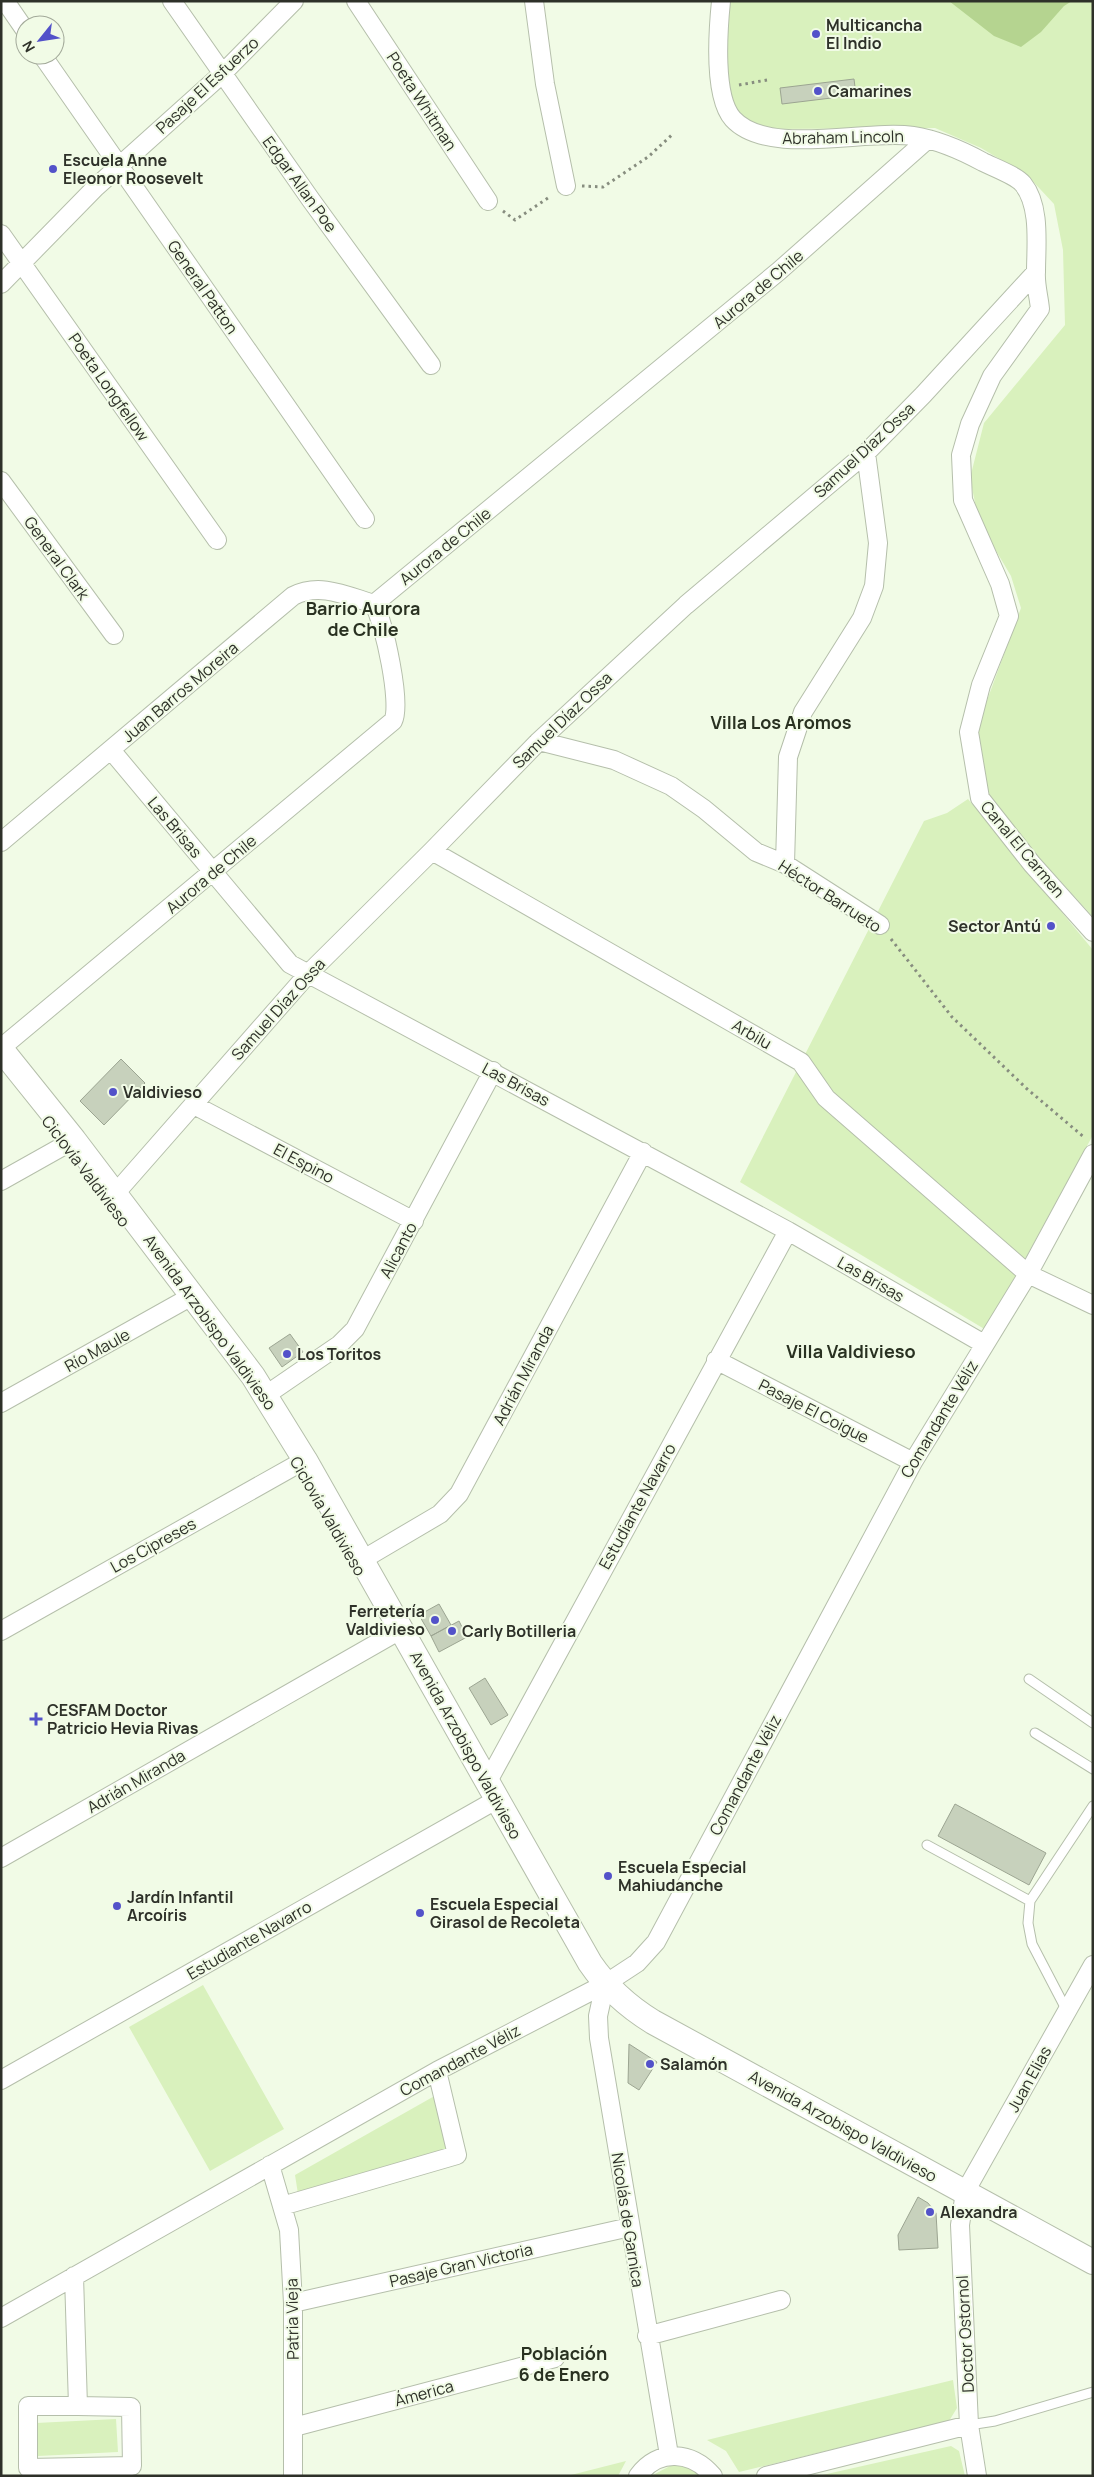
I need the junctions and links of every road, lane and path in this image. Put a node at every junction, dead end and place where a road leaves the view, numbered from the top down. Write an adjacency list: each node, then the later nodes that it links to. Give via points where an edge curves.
1 (5, 1): 7 (street)
2 (172, 1): 9 (street, Edgar Allan Poe)
3 (294, 1): 9 (street, Pasaje El Esfuerzo)
4 (356, 1): 15 (street, Poeta Whitman)
5 (534, 1): 14 (street, via 545,84)
6 (721, 1): 11 (street, Abraham Lincoln)
7 (15, 16)
8 (49, 65): 13 (street, General Patton)
9 (222, 74): 13 (street, Pasaje El Esfuerzo); 20 (street, Edgar Allan Poe)
10 (768, 80): 11 (path)
11 (721, 89): 12 (street, Abraham Lincoln, via 723,101 733,119 754,134 780,139 884,134)
12 (928, 139): 18 (street, Canal El Carmen, via 952,146 1023,183 1035,210); 25 (street, Aurora de Chile, via 779,272)
13 (119, 168): 17 (street, Pasaje El Esfuerzo, via 96,187); 23 (street, General Patton)
14 (566, 186)
15 (488, 201)
16 (1, 234): 17 (street, Poeta Longfellow)
17 (22, 264): 19 (street, Pasaje El Esfuerzo); 24 (street, Poeta Longfellow)
18 (1036, 272): 21 (street, Samuel Díaz Ossa); 34 (street, Canal El Carmen, via 1040,309 992,376 970,424 961,455 963,500 1000,584 1009,616 981,685 969,732 980,798 1032,864)
19 (1, 284)
20 (431, 365)
21 (866, 453): 27 (street, Samuel Díaz Ossa, via 686,605); 31 (street, via 878,543 874,586 862,618 803,712 788,757)
22 (1, 481): 26 (street, General Clark)
23 (366, 519)
24 (217, 540)
25 (374, 604): 28 (street, Juan Barros Moreira, via 320,589 293,596); 32 (street, Aurora de Chile, via 384,628 397,705 393,721)
26 (114, 635)
27 (538, 741): 30 (street, Samuel Díaz Ossa); 31 (street, Héctor Barrueto, via 614,760 671,786 704,808 756,852)
28 (111, 750): 29 (street, Juan Barros Moreira); 32 (street, Las Brisas)
29 (1, 842)
30 (432, 851): 35 (street, Samuel Díaz Ossa); 46 (street, Arbilu, via 801,1062 826,1098)
31 (785, 864): 33 (street, Héctor Barrueto)
32 (213, 872): 35 (street, Las Brisas, via 290,964); 36 (street, Aurora de Chile)
33 (880, 925): 40 (path, Héctor Barrueto, via 952,1018)
34 (1093, 932)
35 (308, 974): 37 (street, Las Brisas); 38 (street, Samuel Díaz Ossa)
36 (1, 1048): 39 (street, Avenida Arzobispo Valdivieso)
37 (493, 1072): 41 (street, Las Brisas); 44 (street, Alicanto)
38 (194, 1105): 43 (street, Samuel Díaz Ossa); 44 (street, El Espino)
39 (74, 1140): 42 (street); 43 (street, Avenida Arzobispo Valdivieso)
40 (1089, 1146): 46 (street, Comandante Véliz)
41 (643, 1152): 45 (street, Las Brisas); 55 (street, Adrián Miranda, via 459,1494 440,1514)
42 (1, 1181)
43 (114, 1195): 47 (street, Avenida Arzobispo Valdivieso)
44 (414, 1220): 51 (street, Alicanto, via 352,1333)
45 (788, 1231): 49 (street, Las Brisas); 50 (street, Estudiante Navarro)
46 (1028, 1274): 48 (street, Arbilu); 49 (street, Comandante Véliz)
47 (192, 1296): 51 (street, Avenida Arzobispo Valdivieso); 52 (street, Río Maule)
48 (1093, 1305)
49 (984, 1344): 54 (street, Comandante Véliz)
50 (716, 1360): 54 (street, Pasaje El Coigue); 62 (street, Estudiante Navarro)
51 (266, 1396): 53 (street, Avenida Arzobispo Valdivieso)
52 (1, 1404)
53 (305, 1460): 55 (street, Avenida Arzobispo Valdivieso); 57 (street, Los Cipreses)
54 (913, 1462): 68 (street, Comandante Véliz, via 656,1942 636,1963)
55 (362, 1560): 56 (street, Avenida Arzobispo Valdivieso)
56 (402, 1629): 62 (street, Avenida Arzobispo Valdivieso); 65 (street, Adrián Miranda)
57 (1, 1631)
58 (1029, 1679): 59 (lane)
59 (1093, 1722)
60 (1035, 1733): 61 (lane)
61 (1093, 1769)
62 (491, 1791): 68 (street, Avenida Arzobispo Valdivieso); 71 (street, Estudiante Navarro)
63 (1093, 1806): 66 (lane)
64 (928, 1845): 66 (lane)
65 (1, 1858)
66 (1030, 1901): 69 (lane, via 1028,1924 1032,1944)
67 (1093, 1965): 69 (street, Juan Elias)
68 (605, 1984): 70 (street, Comandante Véliz); 73 (street, Avenida Arzobispo Valdivieso, via 653,2022); 75 (street, Nicolás de Garnica, via 598,2016 599,2038)
69 (1067, 2011): 73 (street, Juan Elias)
70 (437, 2071): 72 (street, Comandante Véliz); 74 (street, via 456,2156)
71 (1, 2080)
72 (270, 2165): 74 (street, Patria Vieja); 77 (street, Comandante Véliz)
73 (965, 2192): 76 (street, Avenida Arzobispo Valdivieso); 85 (street, Doctor Ostornol, via 960,2225)
74 (282, 2206): 79 (street, Patria Vieja, via 289,2230)
75 (630, 2227): 79 (street, Pasaje Gran Victoria); 81 (street, Nicolás de Garnica)
76 (1093, 2262)
77 (74, 2276): 80 (street, Comandante Véliz); 84 (street)
78 (780, 2300): 81 (street)
79 (293, 2303): 86 (street, Patria Vieja)
80 (1, 2318)
81 (648, 2336): 87 (street, Nicolás de Garnica)
82 (555, 2358): 86 (street, Ámerica)
83 (1093, 2392): 85 (lane, via 995,2421)
84 (78, 2406): 84 (street, via 28,2406 28,2468 132,2466 130,2407)
85 (969, 2425): 91 (street); 92 (street, Doctor Ostornol)
86 (294, 2427): 88 (street, Patria Vieja)
87 (669, 2456): 89 (street, via 647,2465); 90 (street, via 694,2459)
88 (293, 2476)
89 (638, 2476)
90 (713, 2476)
91 (766, 2476)
92 (977, 2476)

